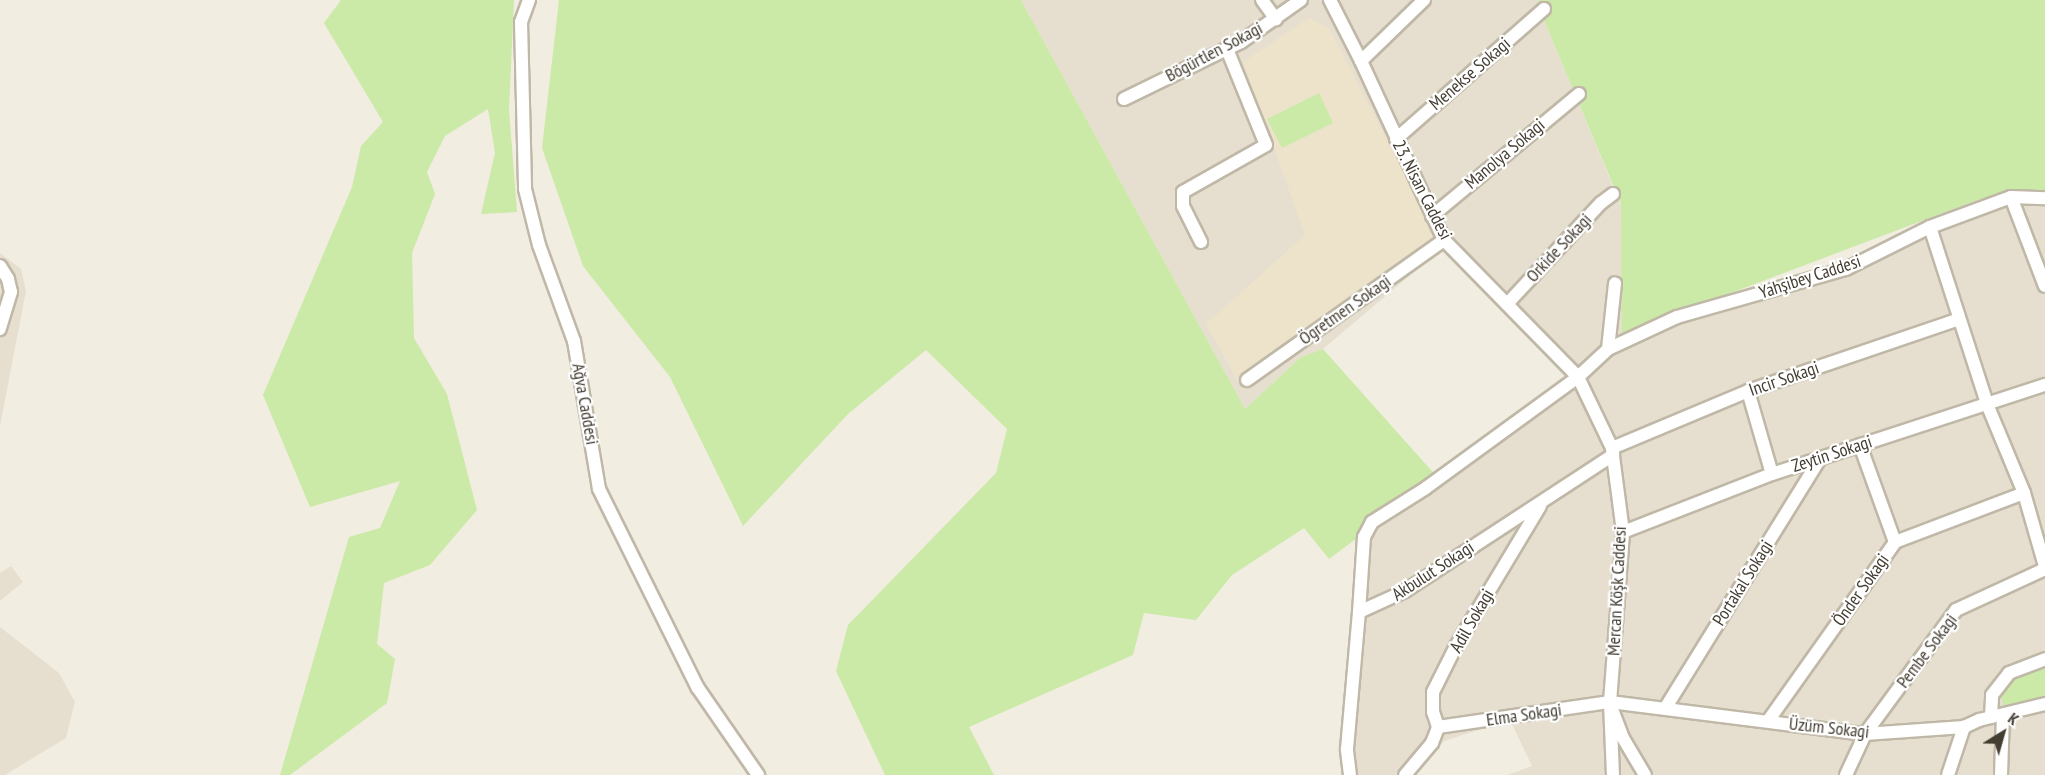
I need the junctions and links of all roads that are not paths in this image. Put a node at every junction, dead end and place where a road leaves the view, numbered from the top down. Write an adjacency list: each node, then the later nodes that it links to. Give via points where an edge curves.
1 (528, 0): 51 (street, Ağva Caddesi, via 521,22 525,189 539,245 574,341 599,489 698,688)
2 (1262, 0): 7 (street)
3 (1301, 0): 7 (street, Bögürtlen Sokagi)
4 (1330, 0): 9 (street, 23. Nisan Caddesi)
5 (1424, 0): 9 (street)
6 (1544, 9): 12 (street, Menekse Sokagi)
7 (1275, 18): 8 (street, Bögürtlen Sokagi)
8 (1227, 49): 11 (street, Bögürtlen Sokagi); 19 (street, via 1266,145 1183,192 1183,206)
9 (1361, 60): 12 (street, 23. Nisan Caddesi)
10 (1579, 94): 16 (street, Manolya Sokagi)
11 (1124, 99)
12 (1396, 139): 16 (street, 23. Nisan Caddesi)
13 (1613, 194): 23 (street, Orkide Sokagi, via 1601,202)
14 (2011, 197): 15 (street, Yahşibey Caddesi); 17 (street, Yahşibey Caddesi); 22 (street)
15 (2045, 198)
16 (1432, 216): 18 (street, 23. Nisan Caddesi)
17 (1930, 227): 24 (street); 26 (street, Yahşibey Caddesi, via 1846,269 1677,317)
18 (1444, 240): 23 (street, 23. Nisan Caddesi); 28 (street, Ögretmen Sokagi)
19 (1201, 242)
20 (0, 266): 25 (street, via 11,292)
21 (1615, 284): 26 (street)
22 (2045, 286)
23 (1508, 304): 27 (street, 23. Nisan Caddesi)
24 (1959, 319): 30 (street, Incir Sokagi); 31 (street)
25 (0, 329)
26 (1608, 349): 27 (street)
27 (1578, 377): 33 (street, Mercan Köşk Caddesi); 41 (street, via 1426,488 1372,522 1364,537)
28 (1246, 380)
29 (2045, 385): 31 (street, Zeytin Sokagi)
30 (1748, 391): 33 (street, Incir Sokagi); 35 (street)
31 (1987, 404): 32 (street, Zeytin Sokagi); 36 (street)
32 (1860, 445): 34 (street, Zeytin Sokagi); 39 (street)
33 (1613, 451): 37 (street, Akbulut Sokagi); 38 (street, Mercan Köşk Caddesi)
34 (1820, 459): 35 (street, Zeytin Sokagi); 45 (street, Portakal Sokagi)
35 (1772, 474): 38 (street, Zeytin Sokagi)
36 (2024, 492): 39 (street, Önder Sokagi); 40 (street)
37 (1540, 505): 41 (street, Akbulut Sokagi, via 1405,591); 48 (street, Adil Sokagi, via 1433,692)
38 (1623, 532): 43 (street, Mercan Köşk Caddesi)
39 (1895, 542): 47 (street, Önder Sokagi)
40 (2045, 568): 50 (street, Pembe Sokagi, via 1956,610)
41 (1359, 612): 52 (street, via 1347,749)
42 (2045, 659): 46 (street, via 2009,673 1992,694)
43 (1610, 702): 45 (street, Üzüm Sokagi); 48 (street, Elma Sokagi); 54 (street, Mercan Köşk Caddesi); 55 (street, via 1623,738)
44 (2045, 704): 46 (street, Üzüm Sokagi)
45 (1666, 707): 47 (street, Üzüm Sokagi)
46 (1997, 716): 49 (street, Üzüm Sokagi); 58 (street)
47 (1768, 721): 50 (street, Üzüm Sokagi)
48 (1438, 727): 53 (street, via 1432,743)
49 (1964, 727): 50 (street, Üzüm Sokagi); 57 (street)
50 (1865, 735): 56 (street, Pembe Sokagi)
51 (758, 775)
52 (1350, 775)
53 (1406, 775)
54 (1613, 775)
55 (1645, 775)
56 (1846, 775)
57 (1948, 775)
58 (2001, 775)

